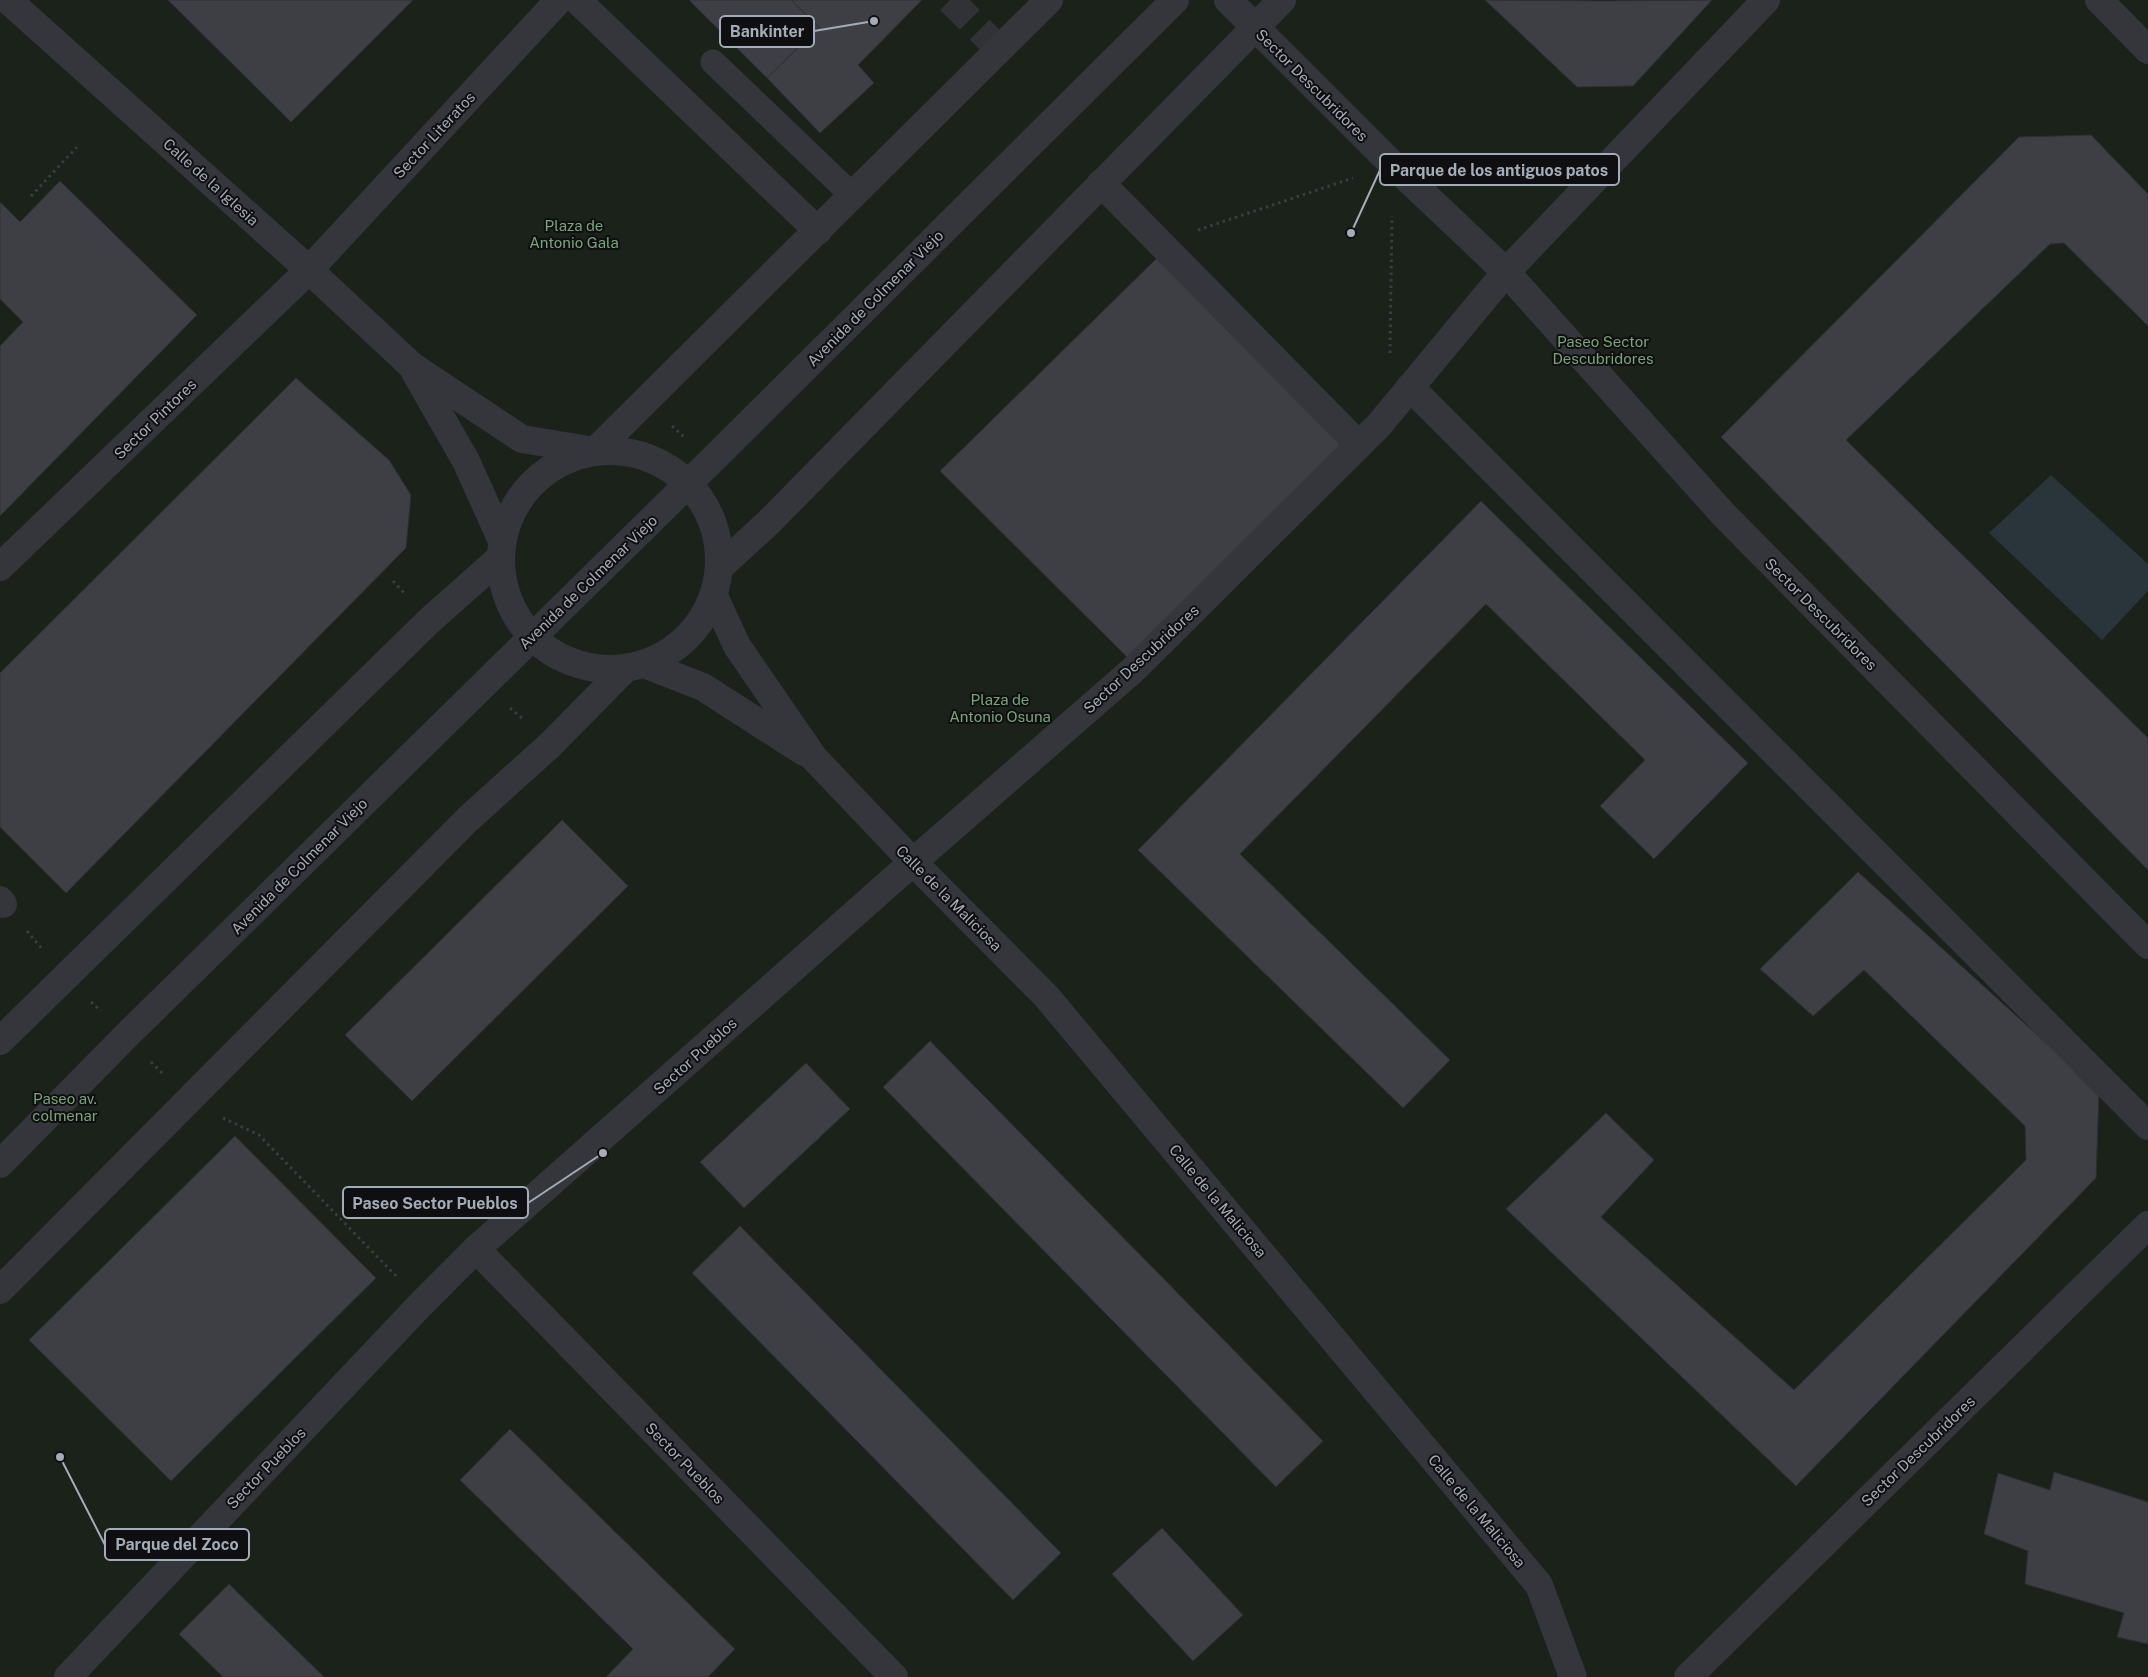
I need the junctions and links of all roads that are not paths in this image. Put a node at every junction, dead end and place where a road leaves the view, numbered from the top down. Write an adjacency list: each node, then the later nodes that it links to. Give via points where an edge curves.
1 (8, 0): 16 (street, Calle de la Iglesia)
2 (559, 0): 16 (street, Sector Literatos)
3 (577, 0): 15 (street)
4 (1049, 0): 14 (street)
5 (1174, 0): 22 (street, Avenida de Colmenar Viejo)
6 (1228, 0): 10 (street, Sector Descubridores)
7 (1282, 0): 10 (street)
8 (1766, 0): 17 (street, Sector Descubridores)
9 (2099, 0): 11 (street)
10 (1254, 27): 13 (street); 17 (street, Sector Descubridores)
11 (2148, 50)
12 (714, 62): 14 (lane)
13 (1101, 183): 20 (street); 25 (street)
14 (853, 196): 15 (street)
15 (818, 230): 21 (street)
16 (309, 270): 18 (street, Calle de la Iglesia); 24 (street, Sector Pintores)
17 (1506, 272): 19 (street, Sector Descubridores); 31 (street, Sector Descubridores, via 1724,515)
18 (412, 366): 21 (street, Calle de la Iglesia, via 522,439); 23 (street, Calle de la Iglesia, via 466,461)
19 (1410, 387): 20 (street, Sector Descubridores); 33 (street)
20 (1359, 445): 30 (street, Sector Descubridores, via 1134,669)
21 (595, 451): 22 (street, via 629,452 661,463); 23 (street, via 562,462 534,481 513,508)
22 (689, 484): 25 (street, via 707,508 717,537); 27 (street, Avenida de Colmenar Viejo)
23 (501, 549): 27 (street, via 504,587 515,613); 32 (street)
24 (0, 567)
25 (720, 567): 26 (street)
26 (714, 596): 28 (street, via 698,626 674,649); 29 (street, Calle de la Maliciosa, via 737,646)
27 (532, 637): 28 (street, via 559,657 592,668); 34 (street, Avenida de Colmenar Viejo)
28 (635, 666): 29 (street, Calle de la Maliciosa, via 703,688); 37 (street, via 468,819)
29 (814, 758): 30 (street, Calle de la Maliciosa)
30 (913, 862): 36 (street, Sector Pueblos); 40 (street, Calle de la Maliciosa, via 1046,996 1539,1585)
31 (2148, 945)
32 (0, 1041)
33 (2148, 1126)
34 (0, 1164)
35 (2148, 1225): 41 (street, Sector Descubridores)
36 (476, 1249): 38 (street, Sector Pueblos); 39 (street, Sector Pueblos)
37 (0, 1290)
38 (68, 1677)
39 (894, 1677)
40 (1573, 1677)
41 (1688, 1677)

